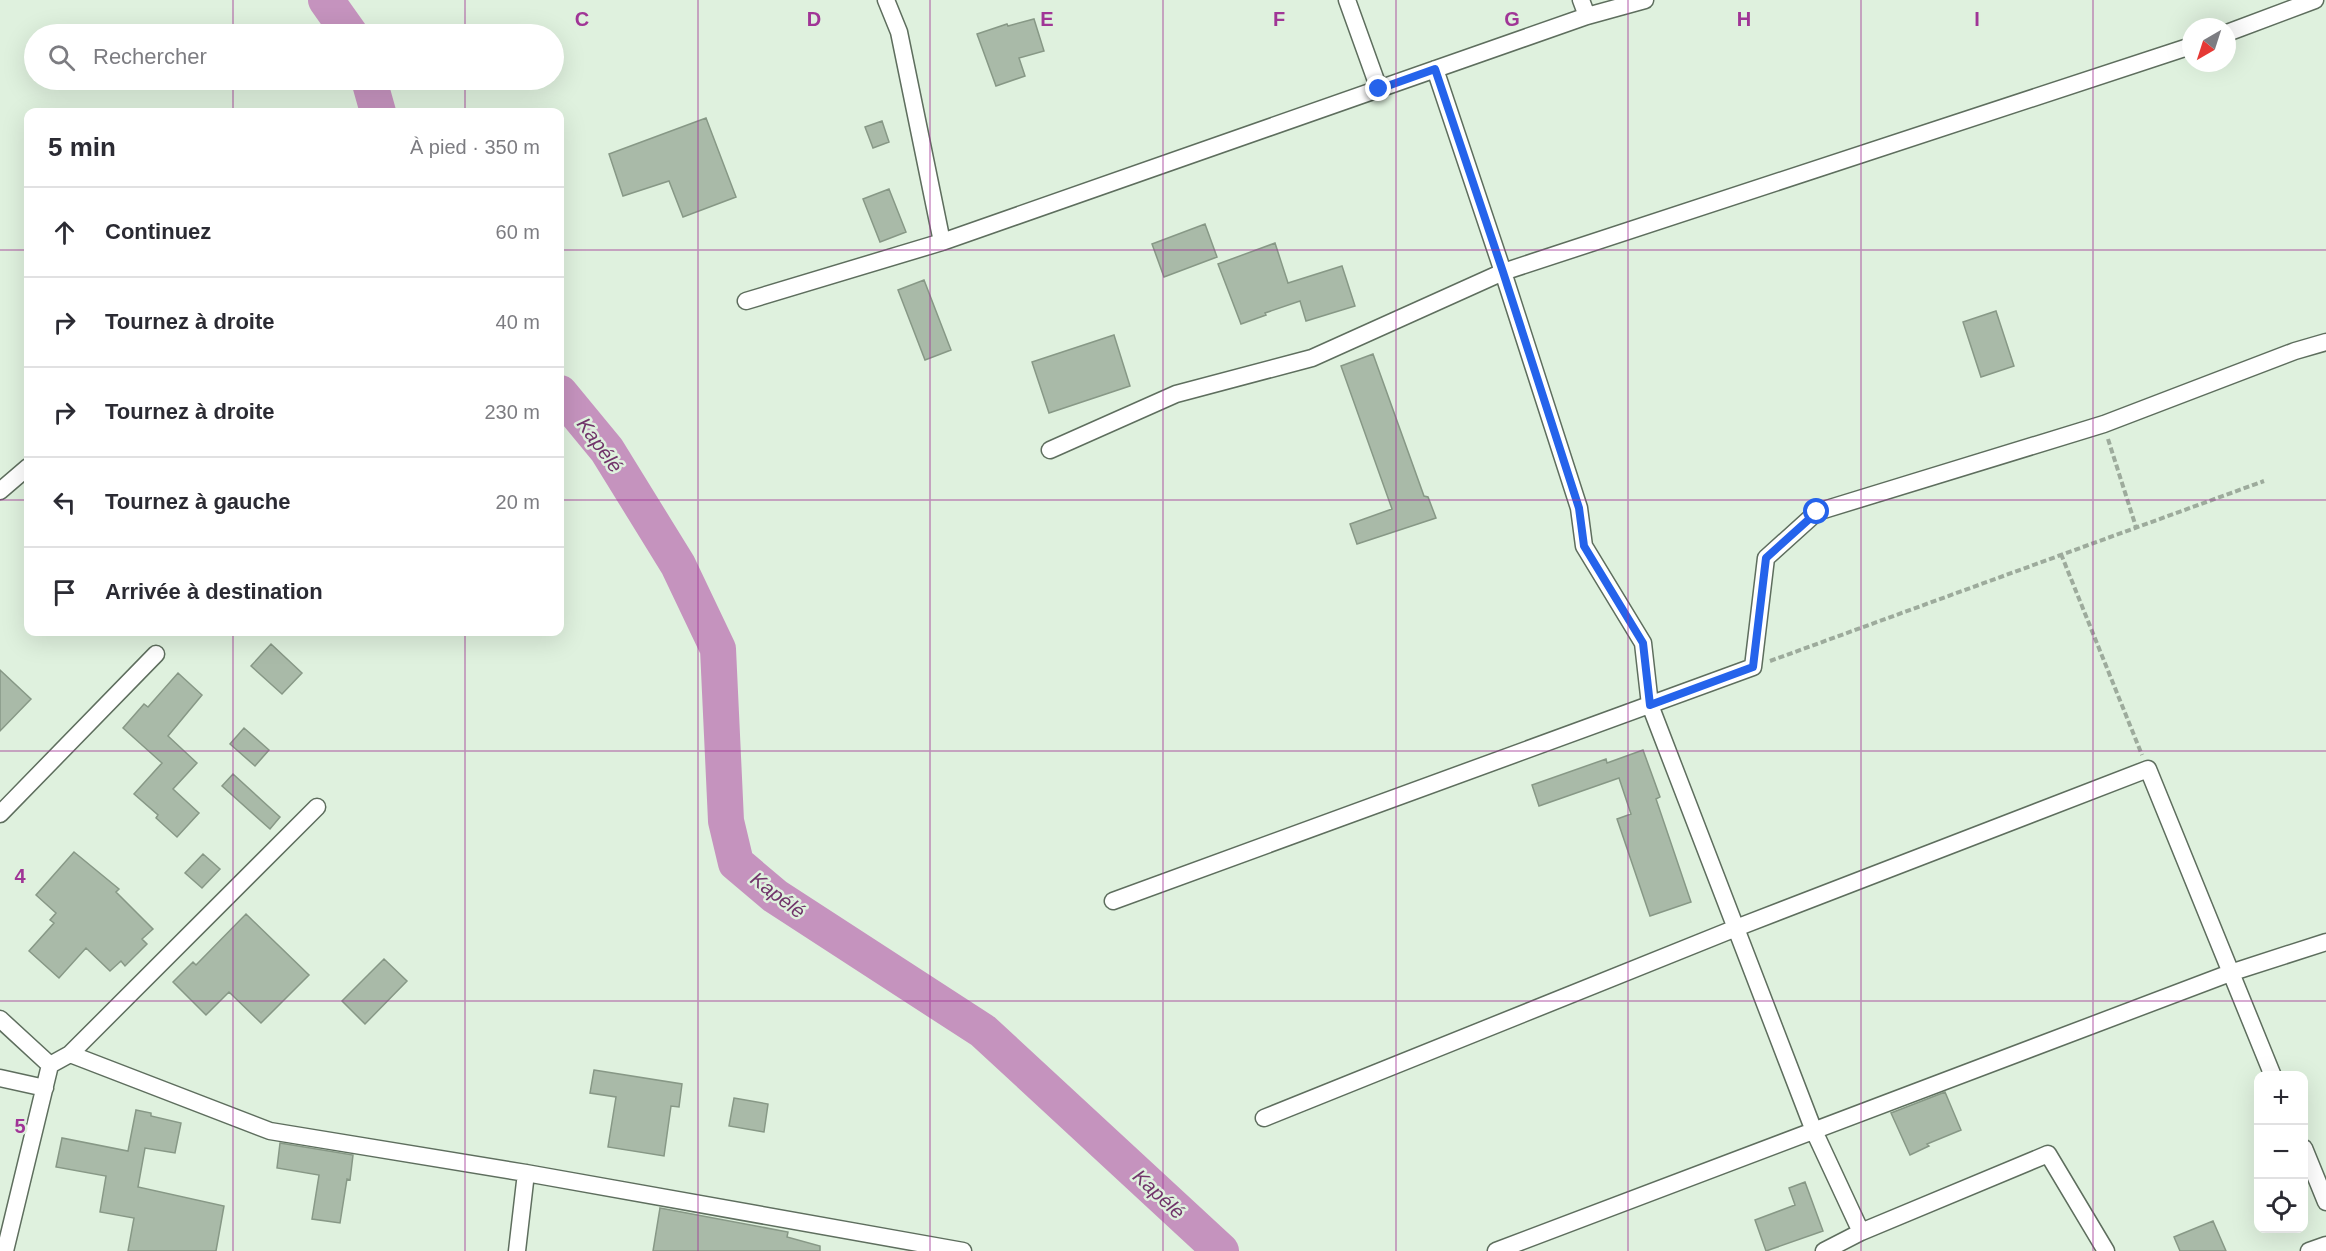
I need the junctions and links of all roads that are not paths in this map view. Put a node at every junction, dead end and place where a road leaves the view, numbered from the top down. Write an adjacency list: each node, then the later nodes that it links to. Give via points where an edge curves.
1 (886, 0): 8 (street)
2 (897, 0): 8 (street)
3 (1347, 0): 11 (street)
4 (1645, 0): 6 (street)
5 (2315, 0): 7 (street)
6 (1584, 8): 10 (street)
7 (2236, 30)
8 (899, 32): 12 (street)
9 (2182, 49): 13 (street)
10 (1435, 69): 11 (street); 13 (street)
11 (1379, 89): 12 (street)
12 (942, 242): 14 (street)
13 (1503, 272): 16 (street, via 1312,358 1176,394); 20 (street, via 1579,508 1584,546 1643,643)
14 (746, 301)
15 (2326, 342): 20 (street, via 2104,424 1817,512 1766,558 1753,667)
16 (1050, 450)
17 (24, 470): 18 (street)
18 (0, 491)
19 (156, 654): 22 (street)
20 (1650, 705): 23 (street); 24 (street)
21 (317, 807): 28 (street)
22 (0, 814)
23 (1113, 901)
24 (1736, 928): 26 (street, via 2148,769); 33 (street); 34 (street)
25 (2326, 942): 26 (street)
26 (2230, 973): 30 (street); 34 (street)
27 (0, 1019): 29 (street)
28 (70, 1054): 29 (street); 36 (street, via 270,1131)
29 (50, 1065): 32 (street)
30 (2271, 1071)
31 (0, 1078): 32 (street)
32 (45, 1088): 40 (street)
33 (1264, 1118)
34 (1814, 1131): 38 (street); 43 (street)
35 (2308, 1158): 37 (street)
36 (526, 1173): 41 (street); 42 (street)
37 (2326, 1202)
38 (1861, 1232): 44 (street); 45 (street, via 2048,1154)
39 (2326, 1245): 46 (street)
40 (5, 1251)
41 (517, 1251)
42 (963, 1251)
43 (1496, 1251)
44 (1824, 1251)
45 (2106, 1251)
46 (2309, 1251)

